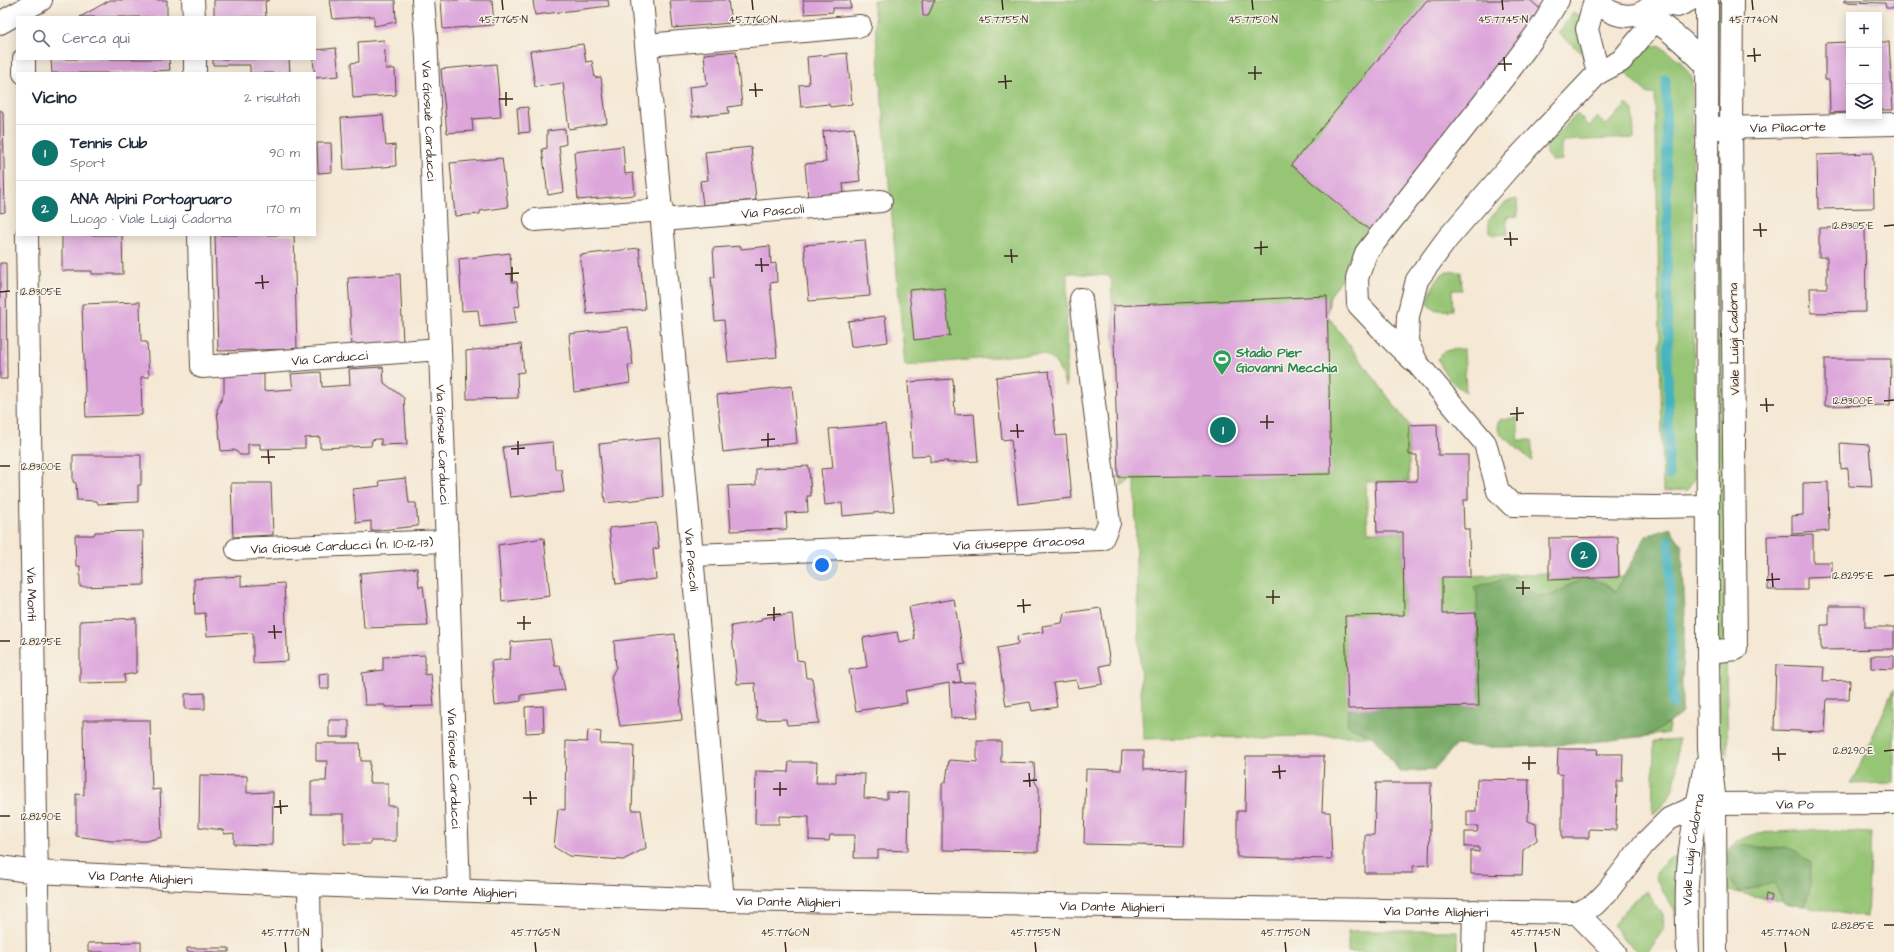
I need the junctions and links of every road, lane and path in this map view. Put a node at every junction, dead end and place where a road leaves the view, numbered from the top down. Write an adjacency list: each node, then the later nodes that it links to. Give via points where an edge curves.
1 (193, 0): 11 (street)
2 (423, 0): 30 (street, Via Giosuè Carducci)
3 (642, 0): 14 (street, Via Pascoli)
4 (1558, 0): 31 (street, via 1511,68 1366,253 1357,278 1358,304)
5 (1596, 0): 10 (street, via 1610,12 1620,16 1632,16); 20 (street, via 1587,29)
6 (1690, 0): 10 (street, via 1677,6)
7 (1707, 0): 17 (street, Viale Luigi Cadorna)
8 (1732, 0): 22 (street, Viale Luigi Cadorna)
9 (29, 9): 12 (street)
10 (1652, 9): 17 (street); 20 (street, via 1620,61)
11 (194, 16)
12 (0, 23)
13 (860, 26): 14 (street)
14 (646, 45): 25 (street, Via Pascoli)
15 (24, 60): 18 (street)
16 (195, 60): 19 (street)
17 (1706, 65): 23 (street, Viale Luigi Cadorna)
18 (24, 72)
19 (195, 72)
20 (1598, 73): 31 (street, via 1511,165 1447,239 1417,280 1408,316 1407,342)
21 (1894, 124): 22 (street, Via Pilacorte)
22 (1731, 128): 23 (street, Via Pilacorte); 36 (street, Viale Luigi Cadorna, via 1736,649)
23 (1706, 129): 32 (street, Viale Luigi Cadorna)
24 (881, 201): 25 (street, Via Pascoli)
25 (663, 215): 26 (street, Via Pascoli); 35 (street, Via Pascoli)
26 (535, 220)
27 (27, 236): 40 (street, Via Monti)
28 (199, 236): 30 (street, Via Carducci, via 202,367)
29 (1081, 299): 35 (street, Via Giuseppe Gracosa, via 1109,523 1102,539)
30 (440, 349): 33 (street, Via Giosuè Carducci)
31 (1417, 363): 32 (street, via 1485,443 1498,491 1512,505)
32 (1708, 506): 36 (street, Viale Luigi Cadorna)
33 (447, 541): 34 (street, Via Giosuè Carducci (n. 10-12-13)); 42 (street, Via Giosuè Carducci)
34 (237, 549)
35 (693, 555): 43 (street, Via Pascoli)
36 (1708, 652): 38 (street, Viale Luigi Cadorna, via 1710,748)
37 (1894, 803): 38 (street, Via Po)
38 (1706, 805): 45 (street, Via Dante Alighieri, via 1669,819 1644,844 1594,905); 50 (street, Viale Luigi Cadorna, via 1687,885); 51 (street, Viale Luigi Cadorna)
39 (0, 867): 40 (street, Via Dante Alighieri)
40 (36, 872): 41 (street, Via Dante Alighieri); 46 (street, Via Monti)
41 (309, 885): 42 (street, Via Dante Alighieri); 47 (street)
42 (458, 890): 43 (street, Via Dante Alighieri)
43 (723, 900): 44 (street, Via Dante Alighieri)
44 (1474, 911): 45 (street, Via Dante Alighieri); 48 (street)
45 (1577, 913): 49 (street)
46 (38, 952)
47 (310, 952)
48 (1473, 952)
49 (1615, 952)
50 (1688, 952)
51 (1716, 952)

